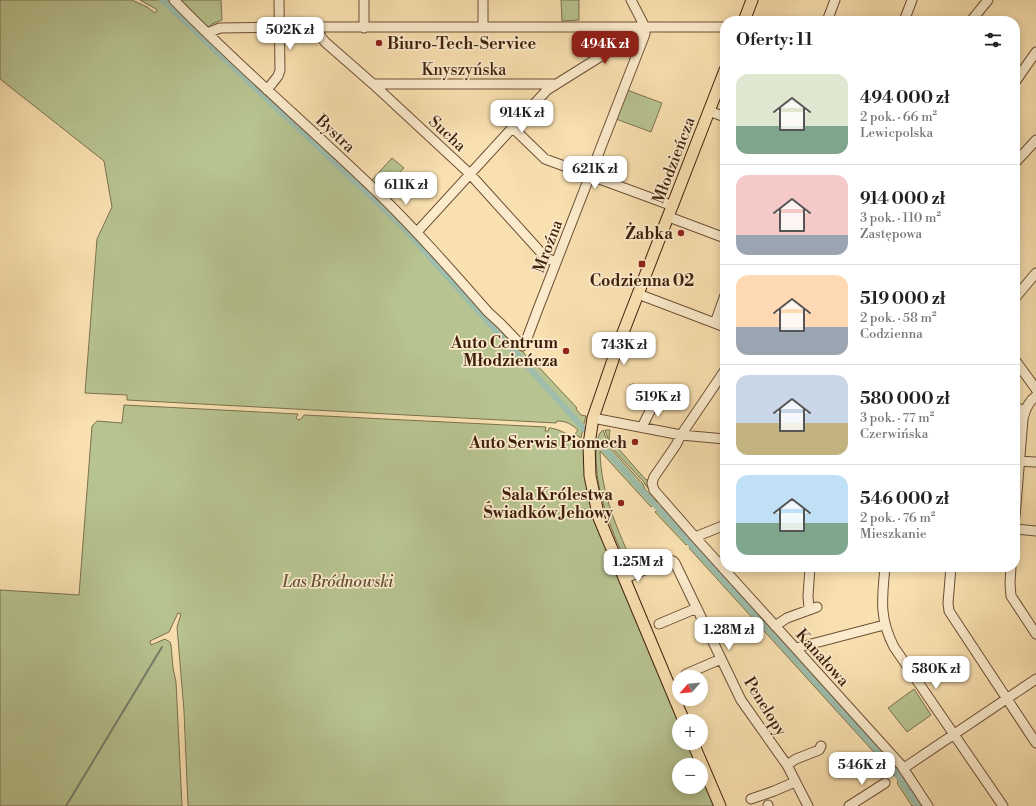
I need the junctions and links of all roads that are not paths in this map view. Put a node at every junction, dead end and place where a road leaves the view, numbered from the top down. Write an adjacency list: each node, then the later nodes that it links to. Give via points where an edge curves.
1 (174, 0): 20 (street, Bystra)
2 (279, 0): 16 (street)
3 (364, 0): 18 (street)
4 (483, 0): 14 (street)
5 (631, 0): 19 (street)
6 (752, 0): 10 (main road)
7 (835, 0): 11 (street)
8 (912, 0): 12 (street)
9 (988, 0): 13 (street)
10 (747, 16)
11 (829, 16)
12 (906, 16)
13 (975, 16)
14 (483, 26): 18 (street); 19 (street)
15 (720, 27): 19 (street)
16 (279, 28): 17 (street); 20 (street, via 220,28); 26 (street, via 280,70)
17 (318, 28): 18 (street); 23 (street, Sucha, via 318,34 324,42)
18 (364, 28)
19 (641, 30): 24 (street); 33 (street, Mroźna, via 645,34)
20 (207, 33): 26 (street, Bystra)
21 (1036, 52): 22 (street)
22 (1020, 75)
23 (373, 84): 24 (street, Knyszyńska); 32 (street, Sucha)
24 (554, 84): 29 (street)
25 (720, 84): 27 (main road, Młodzieńcza)
26 (267, 90): 36 (street, Bystra)
27 (710, 111): 28 (street); 34 (main road, Młodzieńcza)
28 (720, 115)
29 (512, 128): 32 (street); 33 (street, via 545,159)
30 (1036, 140): 31 (street)
31 (1020, 158)
32 (470, 174): 36 (street); 38 (street, Sucha, via 546,258)
33 (589, 176): 34 (street); 38 (street, Mroźna)
34 (673, 206): 35 (main road, Młodzieńcza)
35 (669, 217): 37 (street); 41 (main road, Młodzieńcza)
36 (417, 232): 45 (street, Bystra)
37 (720, 236)
38 (556, 262): 45 (street, Mroźna)
39 (1036, 273): 40 (street)
40 (1020, 292)
41 (638, 294): 43 (street); 55 (main road, Młodzieńcza)
42 (720, 309): 43 (street)
43 (715, 323): 44 (street)
44 (720, 325)
45 (522, 346)
46 (1020, 367): 49 (street)
47 (720, 377): 57 (street)
48 (633, 388): 51 (street)
49 (1036, 389)
50 (1036, 396): 54 (street)
51 (656, 399): 52 (street); 56 (street)
52 (669, 404)
53 (1020, 409): 54 (street)
54 (1025, 411): 59 (street)
55 (592, 423): 56 (street); 72 (main road, Młodzieńcza, via 588,463 595,504)
56 (642, 428): 57 (street)
57 (681, 435): 58 (street); 65 (street, Kanałowa, via 653,480 652,487)
58 (720, 439)
59 (1020, 442)
60 (1020, 461): 61 (street)
61 (1036, 462)
62 (720, 526): 65 (street)
63 (1020, 529): 64 (street)
64 (1036, 531)
65 (695, 537): 66 (street, Kanałowa)
66 (720, 565)
67 (726, 572): 76 (street, Kanałowa)
68 (810, 572): 76 (street, via 808,596 813,608 787,618)
69 (885, 572): 75 (street, via 882,602)
70 (951, 572): 82 (street, via 949,611)
71 (1011, 572): 77 (street, via 1011,596)
72 (624, 579): 73 (street, Penelopy, via 664,562 673,561); 83 (main road, Młodzieńcza)
73 (697, 608): 74 (street); 79 (street, Penelopy)
74 (659, 624)
75 (884, 625): 78 (street); 84 (street, via 894,647)
76 (775, 626): 78 (street, Kanałowa)
77 (1036, 634)
78 (796, 648): 89 (street, Kanałowa)
79 (721, 659): 80 (street); 88 (street, Penelopy, via 748,712)
80 (695, 670)
81 (1036, 679): 82 (street)
82 (1007, 698): 84 (street); 85 (street)
83 (681, 714)
84 (953, 734): 89 (street); 97 (street)
85 (1036, 743)
86 (821, 746): 88 (street, via 819,750 796,759)
87 (696, 750): 93 (main road)
88 (787, 766): 90 (street, Penelopy)
89 (904, 768): 96 (street, Kanałowa)
90 (795, 782): 92 (street); 94 (street, Penelopy)
91 (885, 783): 95 (street)
92 (751, 799)
93 (720, 806)
94 (808, 806)
95 (849, 806)
96 (928, 806)
97 (1004, 806)

